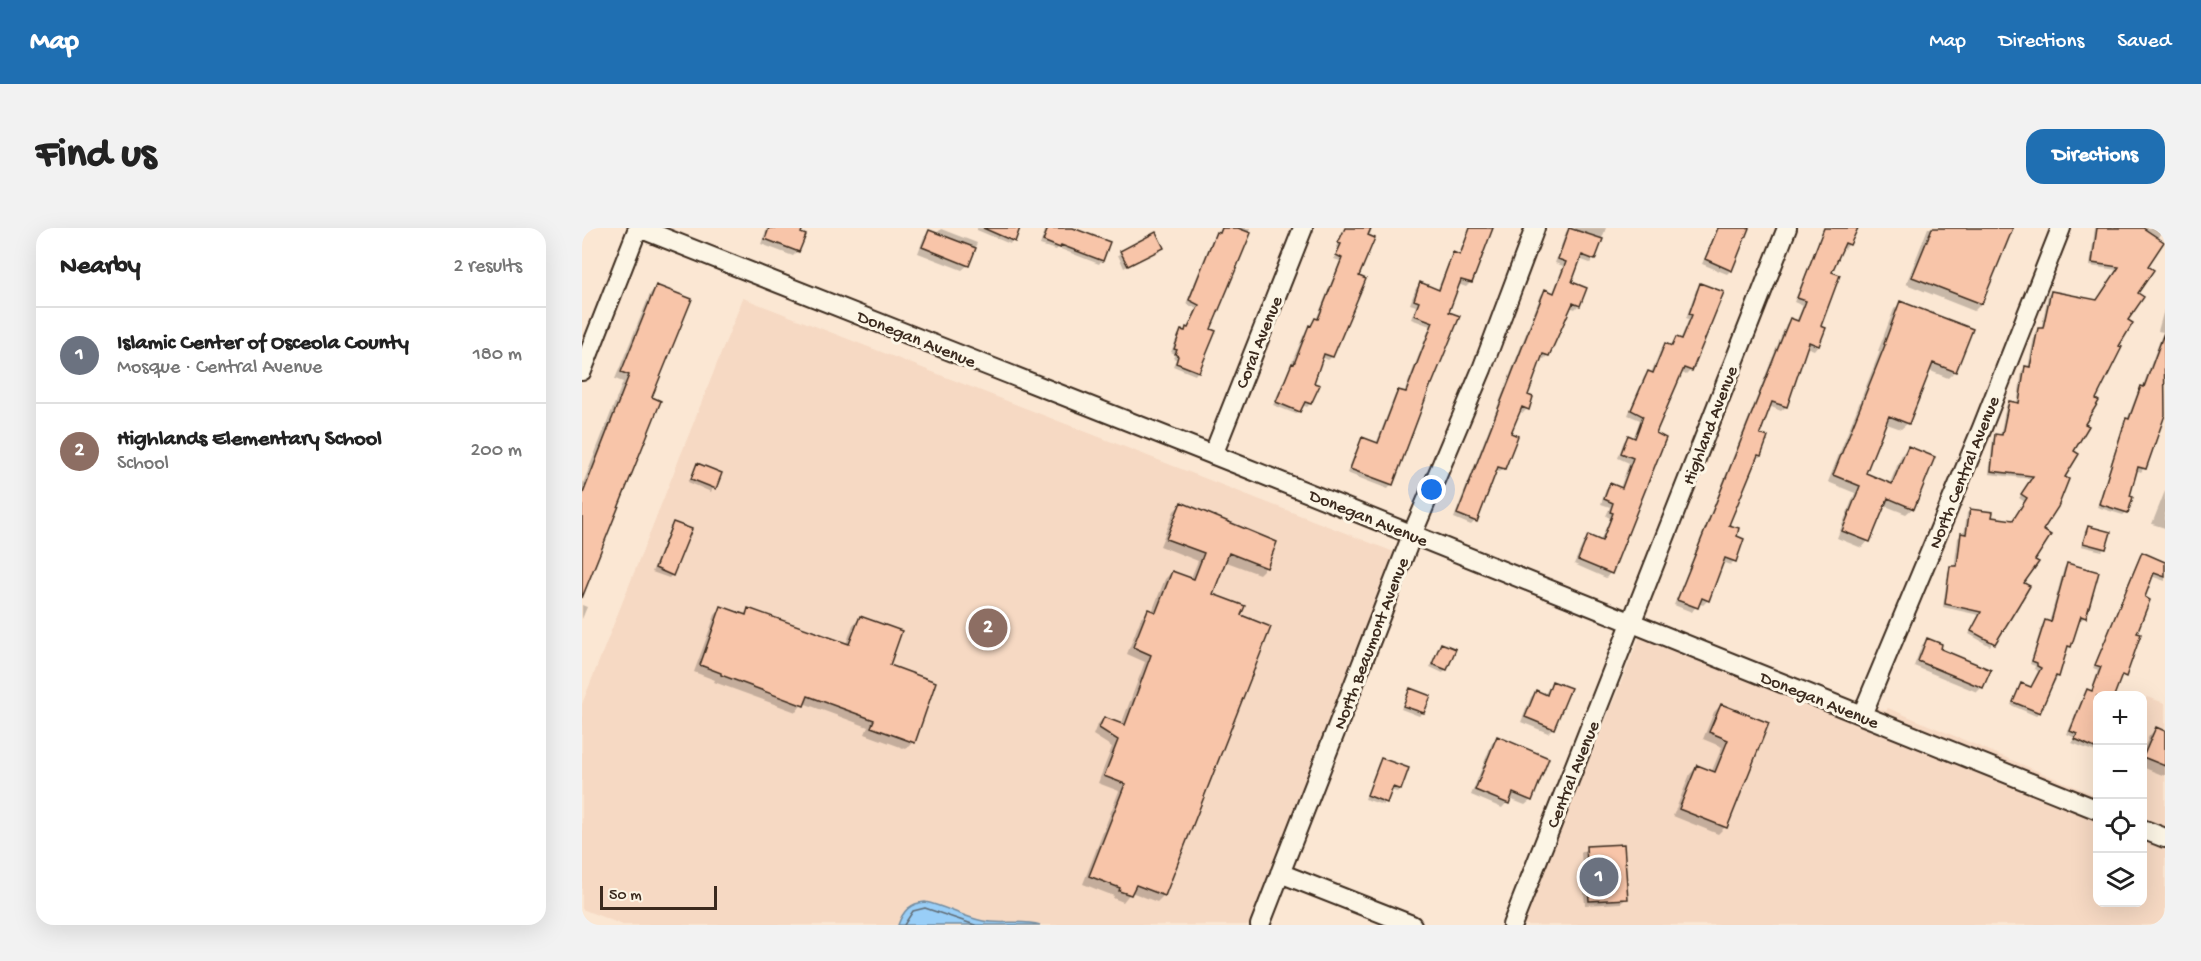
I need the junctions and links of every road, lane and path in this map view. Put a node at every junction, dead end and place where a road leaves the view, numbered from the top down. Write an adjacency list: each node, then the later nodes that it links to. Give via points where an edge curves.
1 (639, 228): 6 (street); 7 (street, Donegan Avenue)
2 (1303, 228): 7 (street, Coral Avenue)
3 (1535, 228): 8 (street, North Beaumont Avenue, via 1482,369)
4 (1787, 228): 9 (street, Highland Avenue)
5 (2061, 228): 10 (street, North Central Avenue)
6 (582, 371)
7 (1213, 455): 8 (street, Donegan Avenue)
8 (1412, 535): 9 (street, Donegan Avenue); 14 (street, North Beaumont Avenue)
9 (1632, 623): 10 (street, Donegan Avenue); 17 (street, Central Avenue)
10 (1862, 715): 11 (street, Donegan Avenue)
11 (2093, 808)
12 (2147, 831): 13 (street)
13 (2165, 838)
14 (1280, 873): 15 (street, North Beaumont Avenue); 16 (street)
15 (1260, 925)
16 (1412, 925)
17 (1512, 925)

